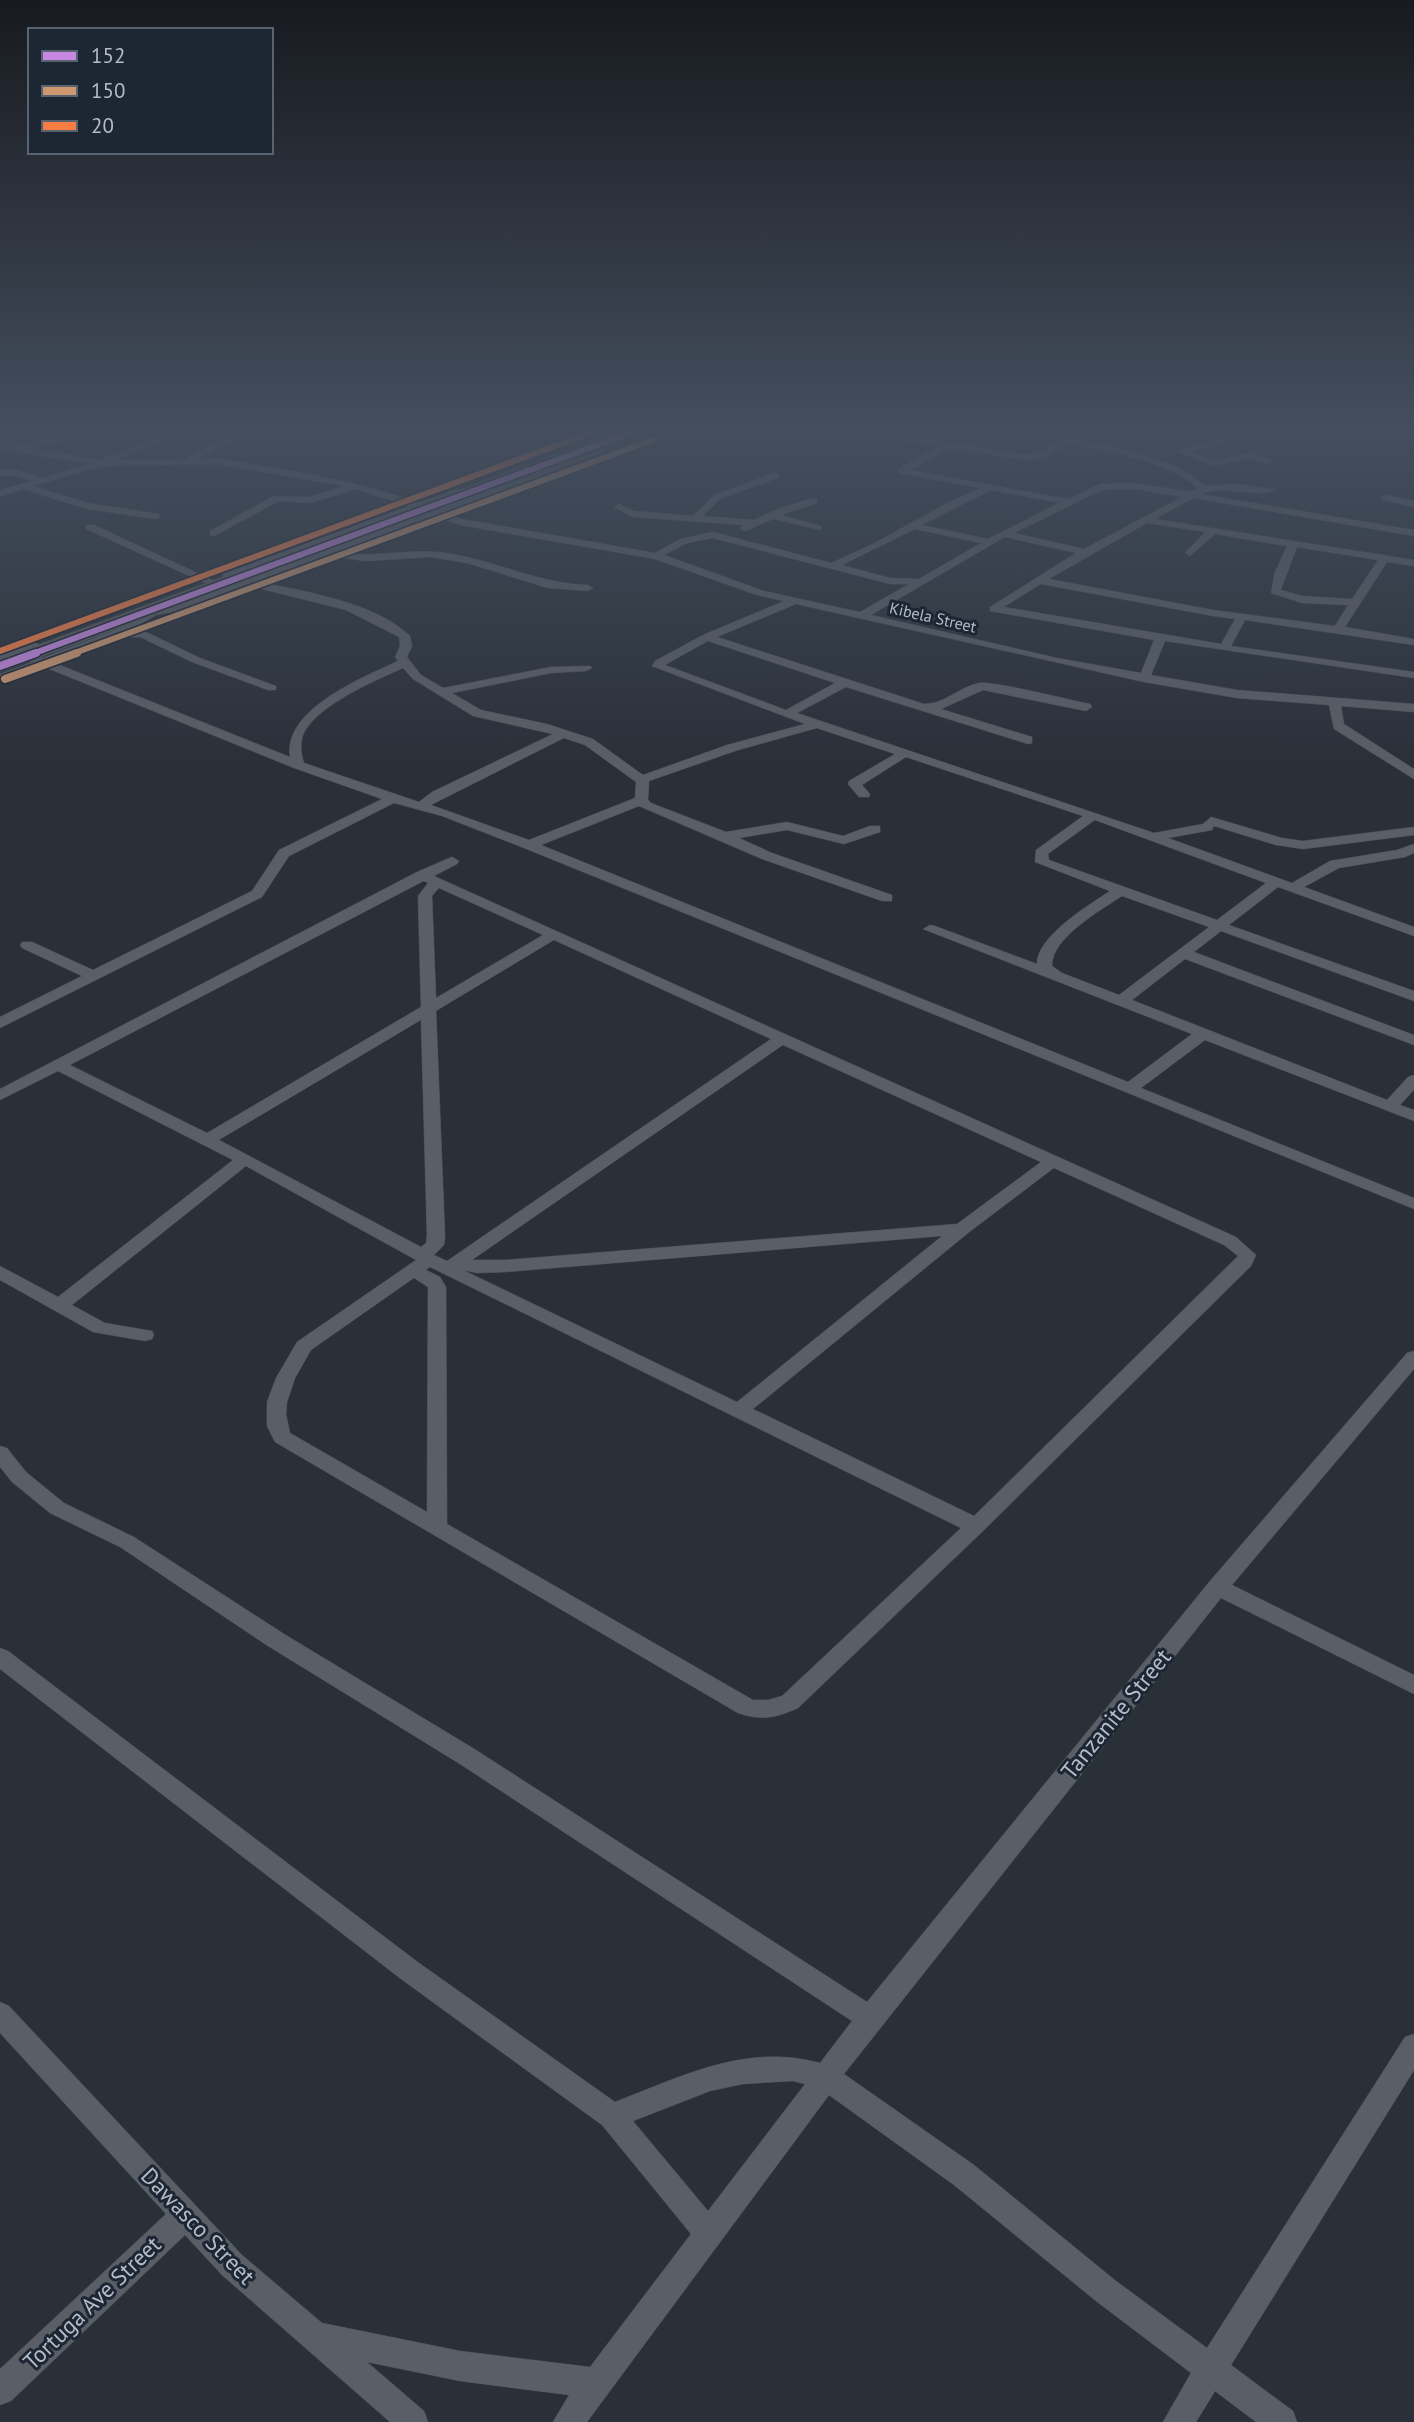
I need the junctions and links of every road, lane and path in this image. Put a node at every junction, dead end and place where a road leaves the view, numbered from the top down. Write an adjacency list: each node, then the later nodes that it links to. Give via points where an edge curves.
1 (116, 539): 28 (street)
2 (342, 539): 28 (street)
3 (351, 539): 17 (highway)
4 (553, 539): 20 (street, Kibela Street)
5 (692, 539): 20 (street)
6 (731, 539): 23 (street)
7 (890, 539): 23 (street)
8 (975, 539): 15 (street)
9 (995, 539): 15 (street)
10 (1027, 539): 18 (street)
11 (1110, 539): 18 (street)
12 (1206, 539): 19 (street)
13 (1266, 539): 16 (street)
14 (1308, 539): 16 (street)
15 (989, 542): 24 (street)
16 (1299, 545): 21 (street); 32 (street, via 1280,572 1275,591 1291,597)
17 (321, 551): 25 (highway); 29 (street, via 356,558 447,555 560,588)
18 (1085, 552): 27 (street)
19 (1190, 553)
20 (657, 556): 31 (street, Kibela Street, via 733,585)
21 (1385, 558): 22 (street); 32 (street, via 1370,573)
22 (1414, 562)
23 (832, 566): 26 (street)
24 (926, 580): 26 (street); 30 (street)
25 (244, 581): 28 (highway); 33 (street, via 179,608); 44 (street, via 332,601 388,625 404,636)
26 (890, 581): 30 (street)
27 (1040, 581): 35 (street); 39 (street, via 994,608)
28 (215, 584): 33 (highway); 42 (street)
29 (588, 588)
30 (899, 592): 34 (street)
31 (794, 601): 34 (street, Kibela Street); 38 (street)
32 (1356, 602): 36 (street)
33 (151, 612): 37 (street); 43 (highway)
34 (860, 617): 49 (street, Kibela Street)
35 (1242, 617): 36 (street); 41 (street)
36 (1338, 629): 40 (street)
37 (117, 633): 43 (street); 51 (street, via 142,634)
38 (707, 637): 50 (street); 57 (street, via 658,666)
39 (1161, 637): 41 (street); 49 (street)
40 (1414, 642)
41 (1224, 648): 47 (street)
42 (0, 659)
43 (34, 659): 45 (highway); 48 (street); 64 (street)
44 (404, 663): 52 (street); 64 (street, via 356,687 302,725 294,741)
45 (0, 666)
46 (586, 668): 52 (street, via 551,670)
47 (1414, 676)
48 (0, 678)
49 (1144, 678): 53 (street, Kibela Street, via 1237,694)
50 (845, 682): 56 (street); 57 (street)
51 (272, 688)
52 (441, 692): 59 (street, via 477,713)
53 (1334, 702): 55 (street, Kibela Street); 63 (street, via 1338,726)
54 (1086, 707): 56 (street, via 979,687)
55 (1414, 708)
56 (928, 709): 60 (street)
57 (787, 714): 58 (street)
58 (818, 724): 61 (street); 66 (street)
59 (565, 733): 66 (street, via 589,742); 70 (street)
60 (1028, 740)
61 (905, 753): 67 (street, via 854,784); 71 (street)
62 (1414, 758): 63 (street)
63 (1392, 760): 65 (street)
64 (298, 765): 68 (street)
65 (1414, 775)
66 (641, 779): 69 (street)
67 (864, 794)
68 (393, 799): 70 (street); 90 (street, via 284,853 257,894)
69 (641, 800): 74 (street); 76 (street)
70 (421, 806): 76 (street)
71 (1093, 815): 75 (street); 82 (street, via 1066,832 1040,858)
72 (875, 829): 74 (street, via 844,840 787,826)
73 (1414, 831): 75 (street, via 1303,845 1211,821 1207,827)
74 (726, 836): 83 (street, via 767,856)
75 (1153, 837): 80 (street)
76 (529, 845): 101 (street)
77 (1414, 848): 81 (street, via 1335,864)
78 (452, 861): 79 (street)
79 (428, 879): 87 (street); 94 (street); 99 (street)
80 (1276, 882): 81 (street); 84 (street)
81 (1293, 888): 86 (street)
82 (1119, 891): 84 (street); 91 (street, via 1051,944 1043,963)
83 (887, 898)
84 (1217, 924): 89 (street); 92 (street)
85 (930, 929): 91 (street)
86 (1414, 932)
87 (555, 934): 94 (street); 97 (street)
88 (27, 945): 90 (street)
89 (1182, 953): 93 (street); 98 (street)
90 (93, 976): 95 (street)
91 (1057, 976): 93 (street)
92 (1414, 996)
93 (1121, 1001): 96 (street)
94 (430, 1006): 105 (street); 110 (street, via 436,1236)
95 (0, 1023)
96 (1203, 1034): 101 (street); 103 (street)
97 (784, 1037): 107 (street); 111 (street)
98 (1414, 1040)
99 (56, 1064): 102 (street); 105 (street)
100 (1414, 1080): 103 (street)
101 (1129, 1089): 108 (street)
102 (0, 1095)
103 (1389, 1107): 104 (street)
104 (1414, 1116)
105 (207, 1140): 106 (street)
106 (245, 1159): 110 (street); 113 (street)
107 (1052, 1161): 109 (street); 118 (street, via 1230,1241 1247,1255 1245,1262)
108 (1414, 1204)
109 (962, 1229): 111 (street, via 505,1266); 116 (street)
110 (421, 1262): 111 (street); 119 (street, via 437,1287); 119 (street, via 304,1346 274,1413 282,1437)
111 (452, 1266): 116 (street)
112 (0, 1272): 113 (street)
113 (60, 1305): 114 (street, via 100,1328)
114 (145, 1335)
115 (1414, 1357): 120 (street, Tanzanite Street)
116 (738, 1411): 118 (street)
117 (0, 1453): 124 (street, via 19,1477 57,1508 127,1542)
118 (976, 1526): 119 (street, via 790,1702 758,1711)
119 (437, 1527)
120 (1218, 1587): 122 (street); 124 (street, Tanzanite Street)
121 (0, 1657): 127 (street, via 410,1971)
122 (1414, 1685)
123 (0, 2014): 128 (street, Dawasco Street)
124 (870, 2018): 126 (street, Tanzanite Street)
125 (1414, 2046): 131 (street)
126 (826, 2077): 127 (street, via 793,2068 743,2071 710,2078); 129 (street, Tanzanite Street); 131 (street, via 964,2175 1106,2291)
127 (612, 2116): 129 (street)
128 (185, 2215): 130 (street, Dawasco Street, via 232,2265); 133 (street, Tortuga Ave Street)
129 (708, 2233): 132 (street, Tanzanite Street)
130 (314, 2336): 132 (street, via 460,2366); 134 (street, Dawasco Street)
131 (1211, 2369): 136 (street); 137 (street)
132 (596, 2383): 135 (street, Tanzanite Street)
133 (0, 2390)
134 (413, 2422)
135 (568, 2422)
136 (1178, 2422)
137 (1282, 2422)

